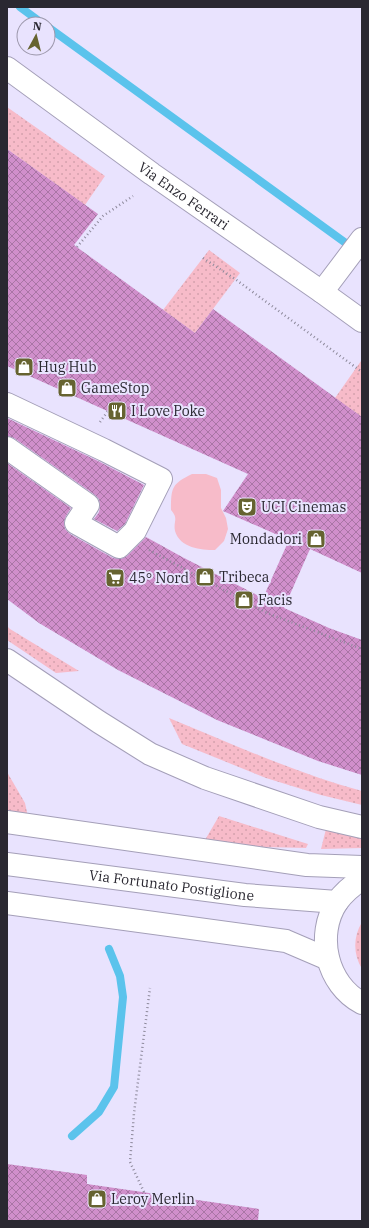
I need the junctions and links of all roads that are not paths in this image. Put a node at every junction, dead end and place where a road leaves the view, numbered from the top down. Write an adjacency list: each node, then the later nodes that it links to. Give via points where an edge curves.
1 (7, 68): 3 (street, Via Enzo Ferrari, via 152,174)
2 (362, 239): 3 (street)
3 (322, 292): 4 (street, Via Enzo Ferrari)
4 (362, 321)
5 (7, 404): 6 (street, via 161,479 135,531 119,547 76,523 88,505)
6 (7, 448)
7 (7, 660): 9 (street, via 150,754 205,778 319,817)
8 (7, 822): 11 (street, via 307,865)
9 (362, 827)
10 (7, 864): 13 (street, Via Fortunato Postiglione, via 245,896)
11 (362, 867)
12 (362, 879): 13 (street, via 348,889)
13 (337, 902): 15 (street, via 328,920)
14 (7, 903): 15 (street, via 286,942)
15 (328, 959): 16 (street, via 337,982)
16 (362, 1004)

